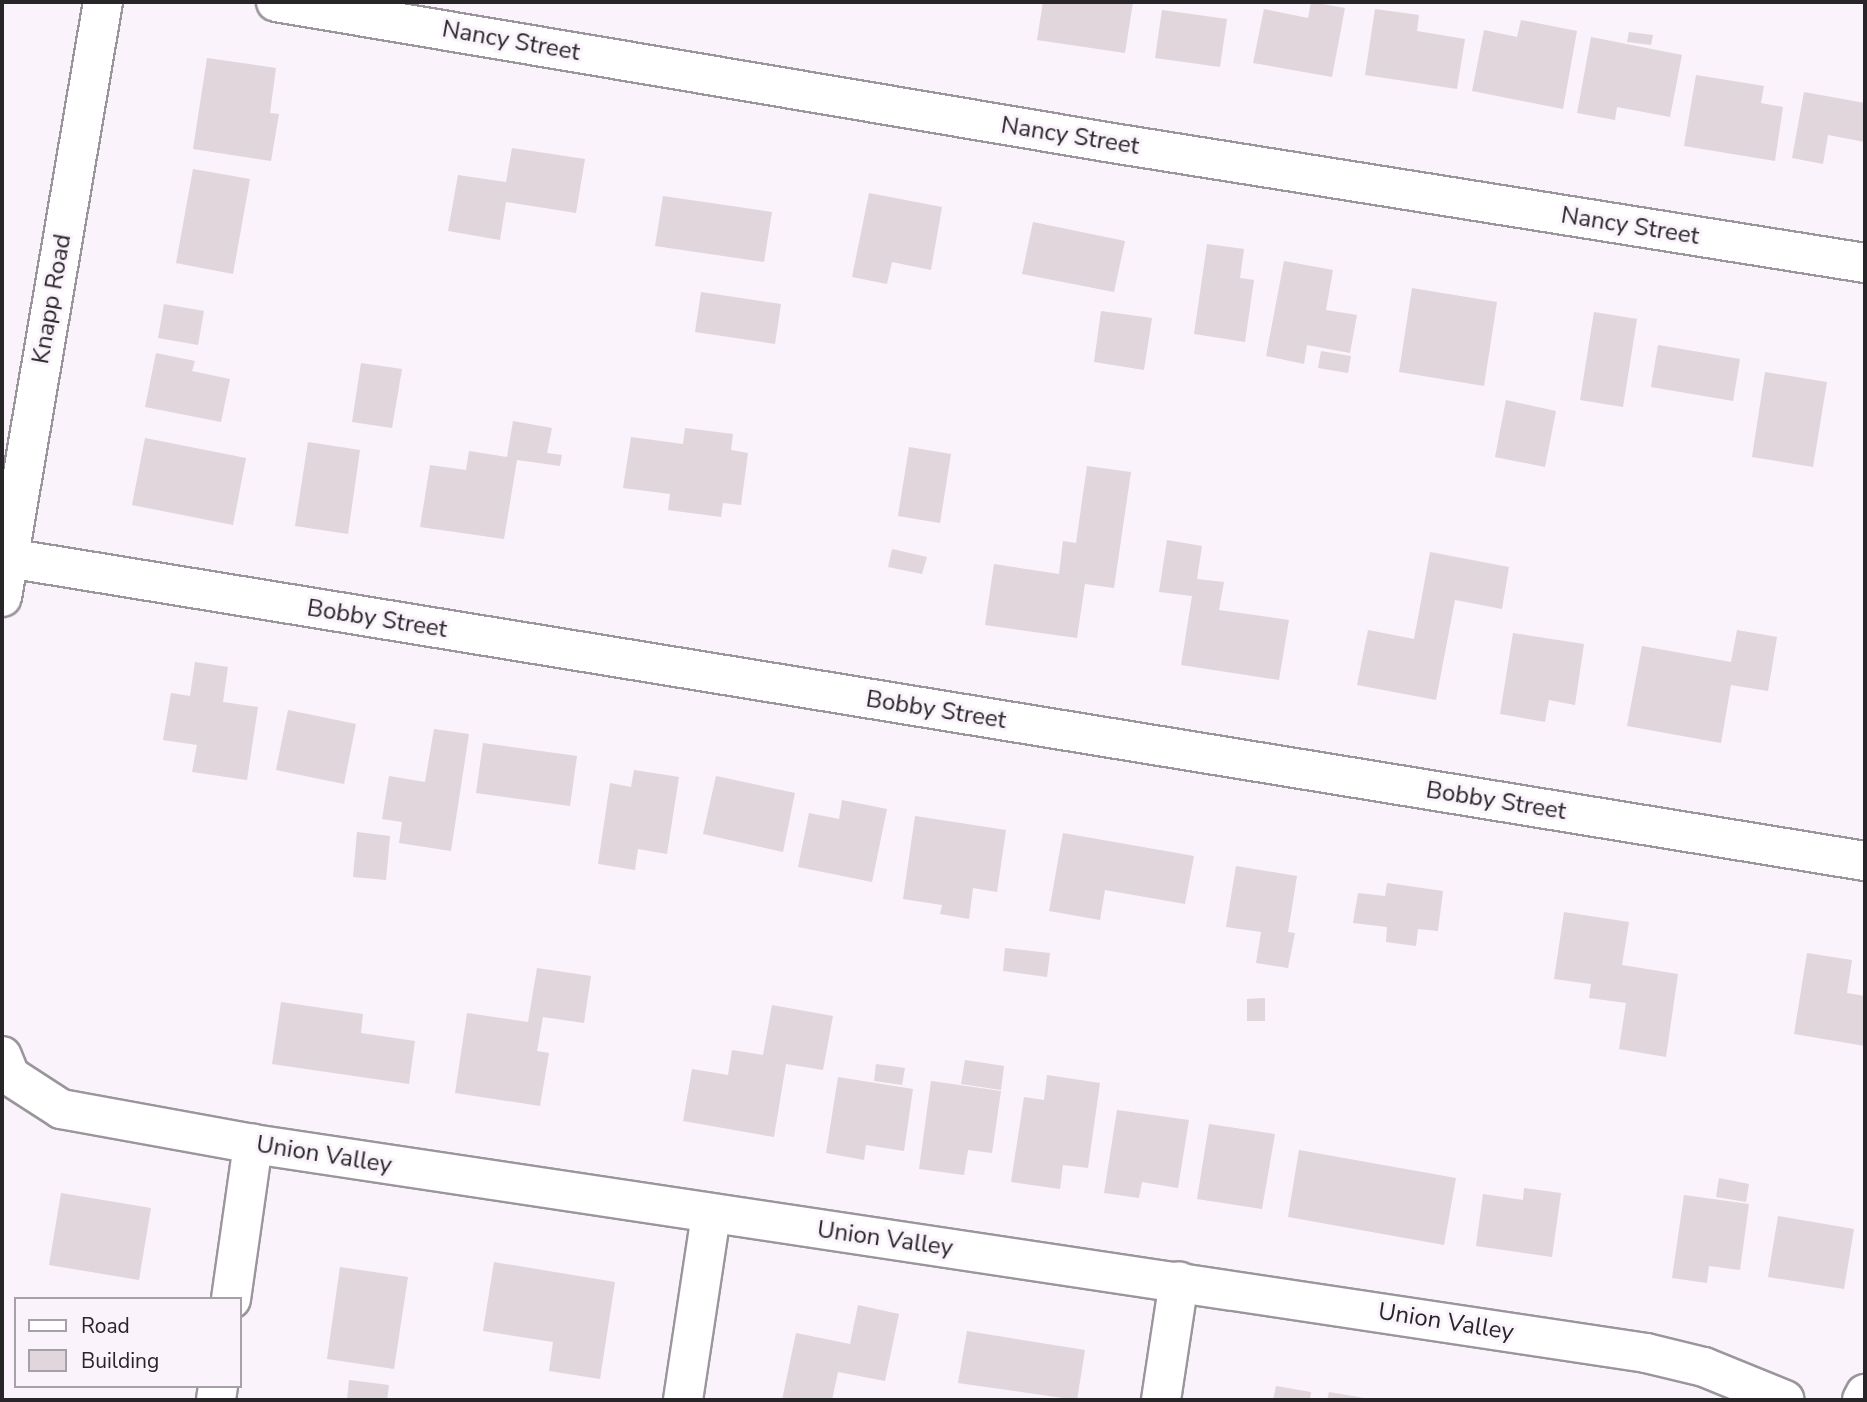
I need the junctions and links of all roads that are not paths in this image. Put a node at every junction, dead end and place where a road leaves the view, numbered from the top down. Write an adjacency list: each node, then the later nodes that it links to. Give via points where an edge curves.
1 (103, 2): 4 (street, Knapp Road)
2 (276, 2): 3 (street, Nancy Street, via 1105,142)
3 (1865, 263)
4 (5, 558): 5 (street, Knapp Road); 6 (street, Bobby Street)
5 (2, 597)
6 (1865, 861)
7 (2, 1056): 8 (street, Union Valley, via 10,1076 61,1109)
8 (253, 1144): 9 (street, Union Valley); 11 (street)
9 (711, 1214): 10 (street, Union Valley); 13 (street)
10 (1179, 1281): 14 (street); 15 (street, Union Valley, via 1646,1353 1704,1367)
11 (231, 1297)
12 (1865, 1394): 16 (street)
13 (683, 1400)
14 (1161, 1400)
15 (1785, 1400)
16 (1861, 1400)

